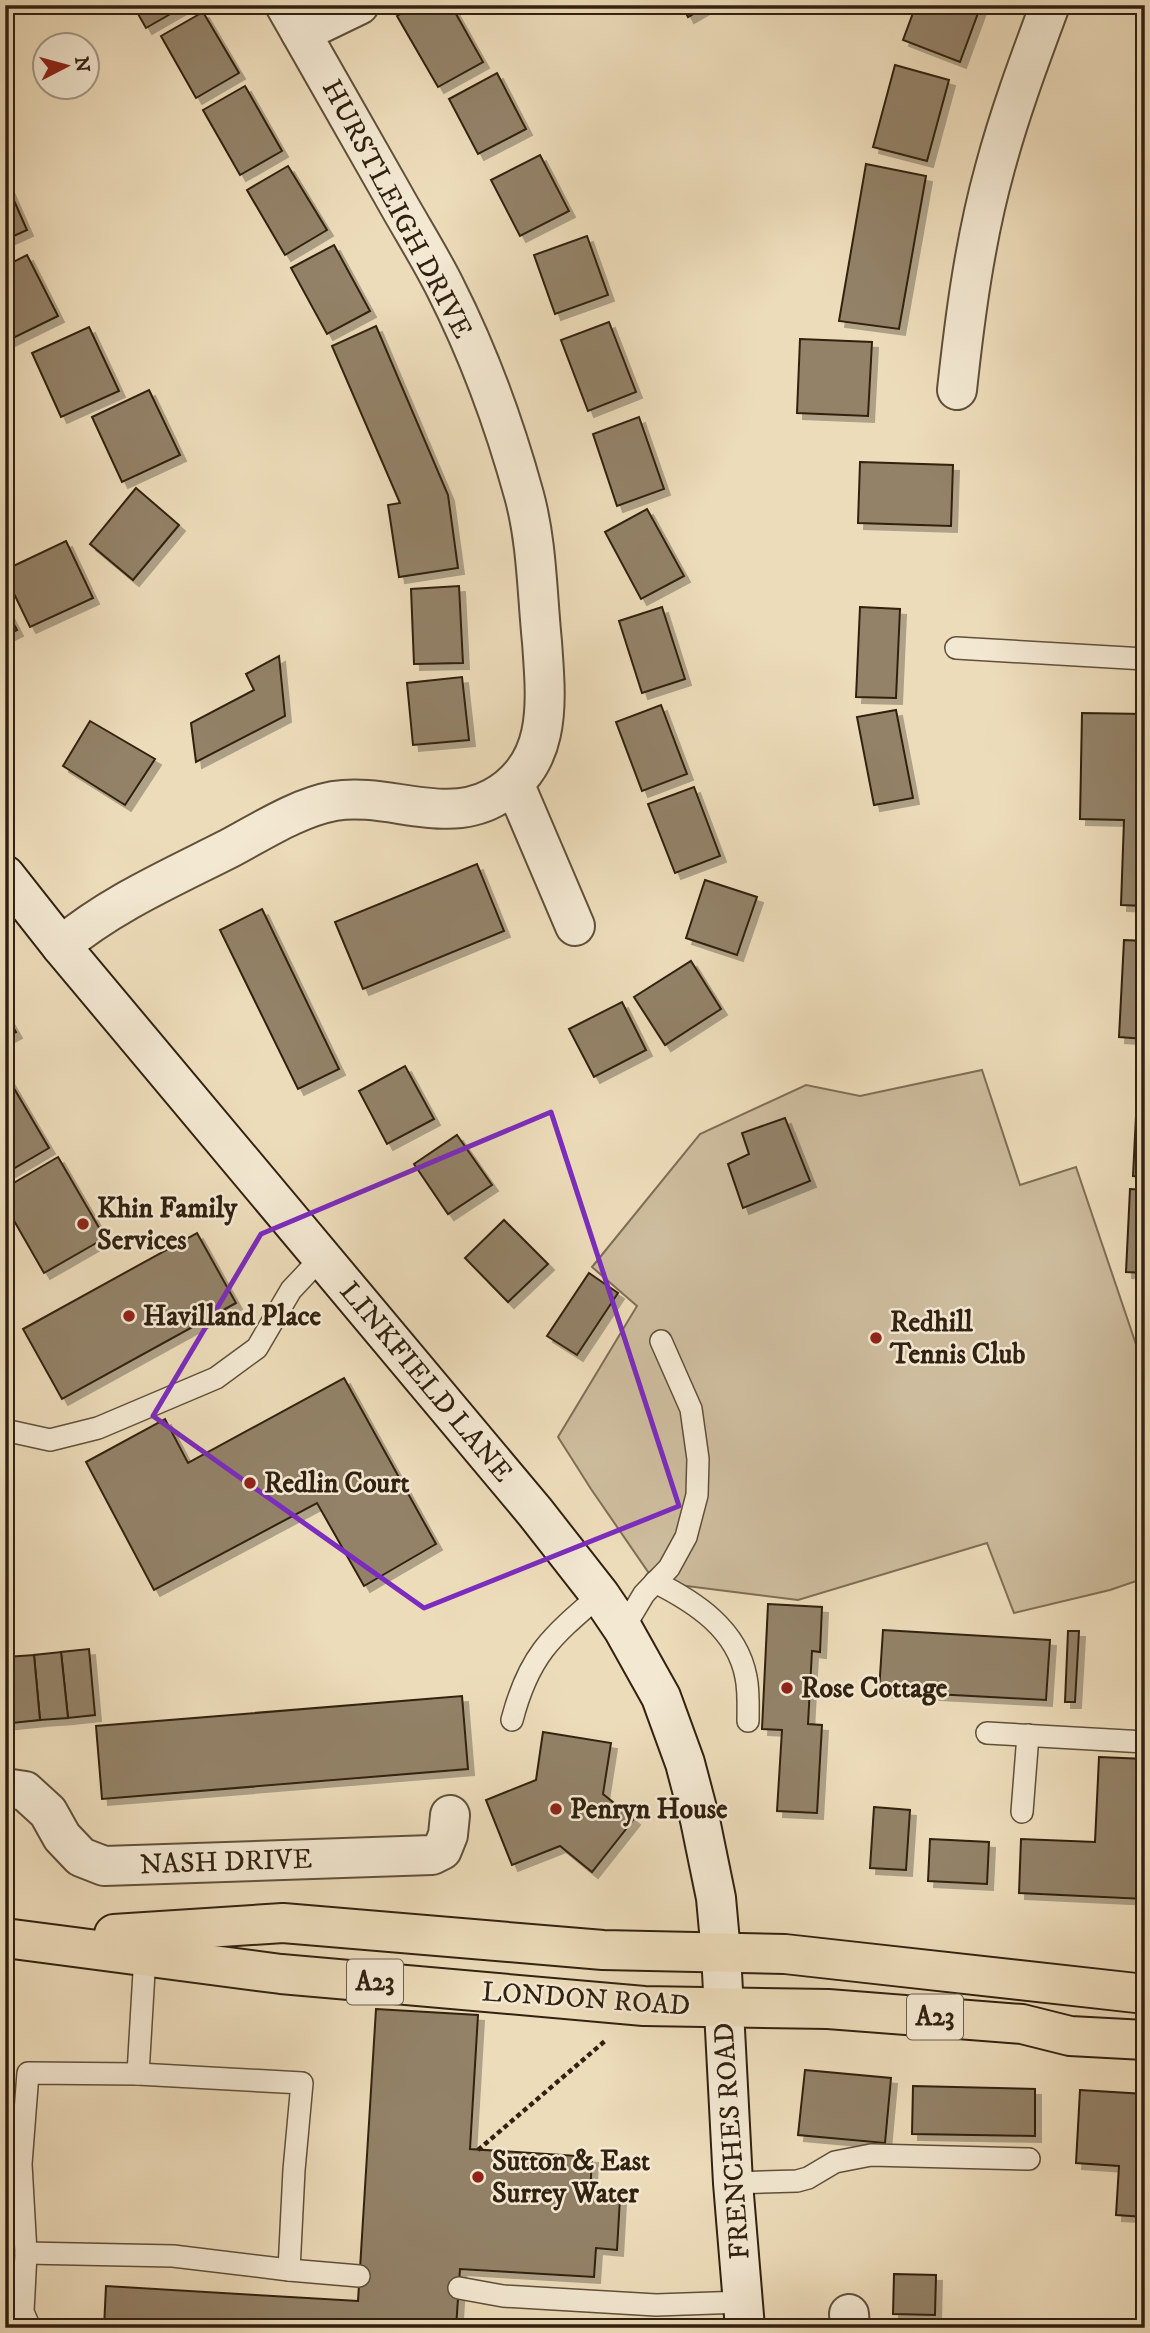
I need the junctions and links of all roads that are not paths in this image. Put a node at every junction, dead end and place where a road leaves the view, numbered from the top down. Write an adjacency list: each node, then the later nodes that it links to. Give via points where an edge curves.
1 (359, 5): 3 (street)
2 (1050, 5): 4 (street, via 994,170 975,260)
3 (293, 19): 7 (street, HURSTLEIGH DRIVE, via 445,286 479,363 524,497 534,551 547,701 541,738)
4 (957, 390)
5 (956, 648): 6 (lane)
6 (1145, 659)
7 (514, 783): 9 (street); 10 (street, HURSTLEIGH DRIVE, via 492,799 438,810 362,798 331,801 291,816 131,899)
8 (5, 875): 10 (street, LINKFIELD LANE)
9 (575, 926)
10 (61, 946): 11 (street, LINKFIELD LANE)
11 (321, 1258): 13 (lane, via 291,1290 257,1348 216,1378 98,1428 50,1440); 15 (street, LINKFIELD LANE)
12 (662, 1341): 14 (lane, via 691,1409 698,1459 697,1495 686,1537 669,1568)
13 (5, 1428)
14 (655, 1582): 16 (lane); 18 (lane, via 707,1612 729,1637 746,1677)
15 (600, 1595): 16 (street, LINKFIELD LANE); 17 (lane, via 545,1646 531,1666)
16 (623, 1629): 26 (street, LINKFIELD LANE, via 661,1698 685,1763 716,1898)
17 (512, 1720)
18 (748, 1721)
19 (987, 1733): 20 (lane)
20 (1028, 1735): 21 (lane); 23 (lane)
21 (1145, 1742)
22 (5, 1788): 24 (street, NASH DRIVE, via 25,1791 81,1857 104,1866 432,1855 442,1850)
23 (1022, 1812)
24 (450, 1815)
25 (17, 1939): 26 (main road, LONDON ROAD / A23, via 283,1923 603,1950); 27 (main road, LONDON ROAD / A23)
26 (721, 1953): 28 (main road, LONDON ROAD / A23, via 785,1954); 29 (street, FRENCHES ROAD)
27 (145, 1955): 29 (main road, LONDON ROAD / A23, via 294,1975 644,2006); 31 (lane)
28 (1145, 1994)
29 (723, 2007): 30 (main road, LONDON ROAD / A23, via 808,2007 1022,2024 1070,2036); 33 (street, FRENCHES ROAD)
30 (1145, 2040)
31 (138, 2074): 34 (lane, via 28,2073 21,2164); 35 (lane, via 302,2083)
32 (1028, 2159): 33 (lane, via 871,2154 835,2162 797,2181)
33 (733, 2183): 38 (street, FRENCHES ROAD)
34 (26, 2253): 35 (lane, via 173,2256); 39 (lane, via 23,2312)
35 (289, 2270): 36 (lane)
36 (359, 2276)
37 (459, 2288): 38 (lane)
38 (744, 2315)
39 (30, 2328)

